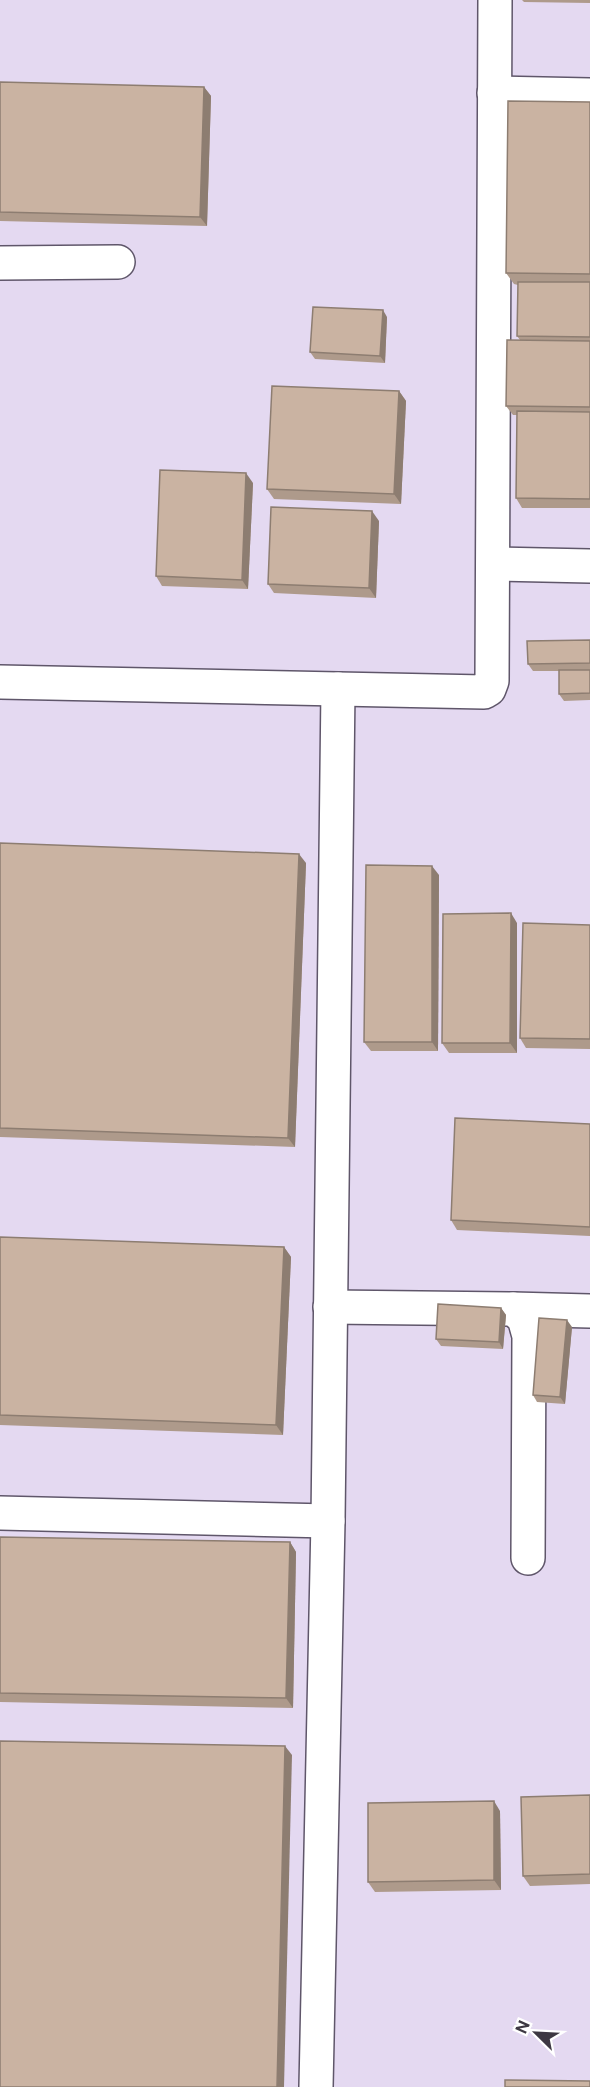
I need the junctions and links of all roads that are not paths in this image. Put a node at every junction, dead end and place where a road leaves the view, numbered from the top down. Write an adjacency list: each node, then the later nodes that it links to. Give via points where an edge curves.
1 (495, 0): 2 (lane)
2 (494, 93): 3 (lane); 6 (lane)
3 (590, 95)
4 (118, 262): 5 (lane)
5 (0, 263)
6 (493, 564): 7 (lane); 9 (lane, via 489,688 484,692)
7 (590, 566)
8 (0, 682): 9 (lane)
9 (338, 689): 10 (lane)
10 (330, 1307): 11 (lane); 14 (lane)
11 (513, 1309): 12 (lane); 15 (lane, via 524,1318 529,1335)
12 (590, 1311)
13 (0, 1513): 14 (lane)
14 (328, 1521): 16 (lane)
15 (528, 1558)
16 (316, 2087)

